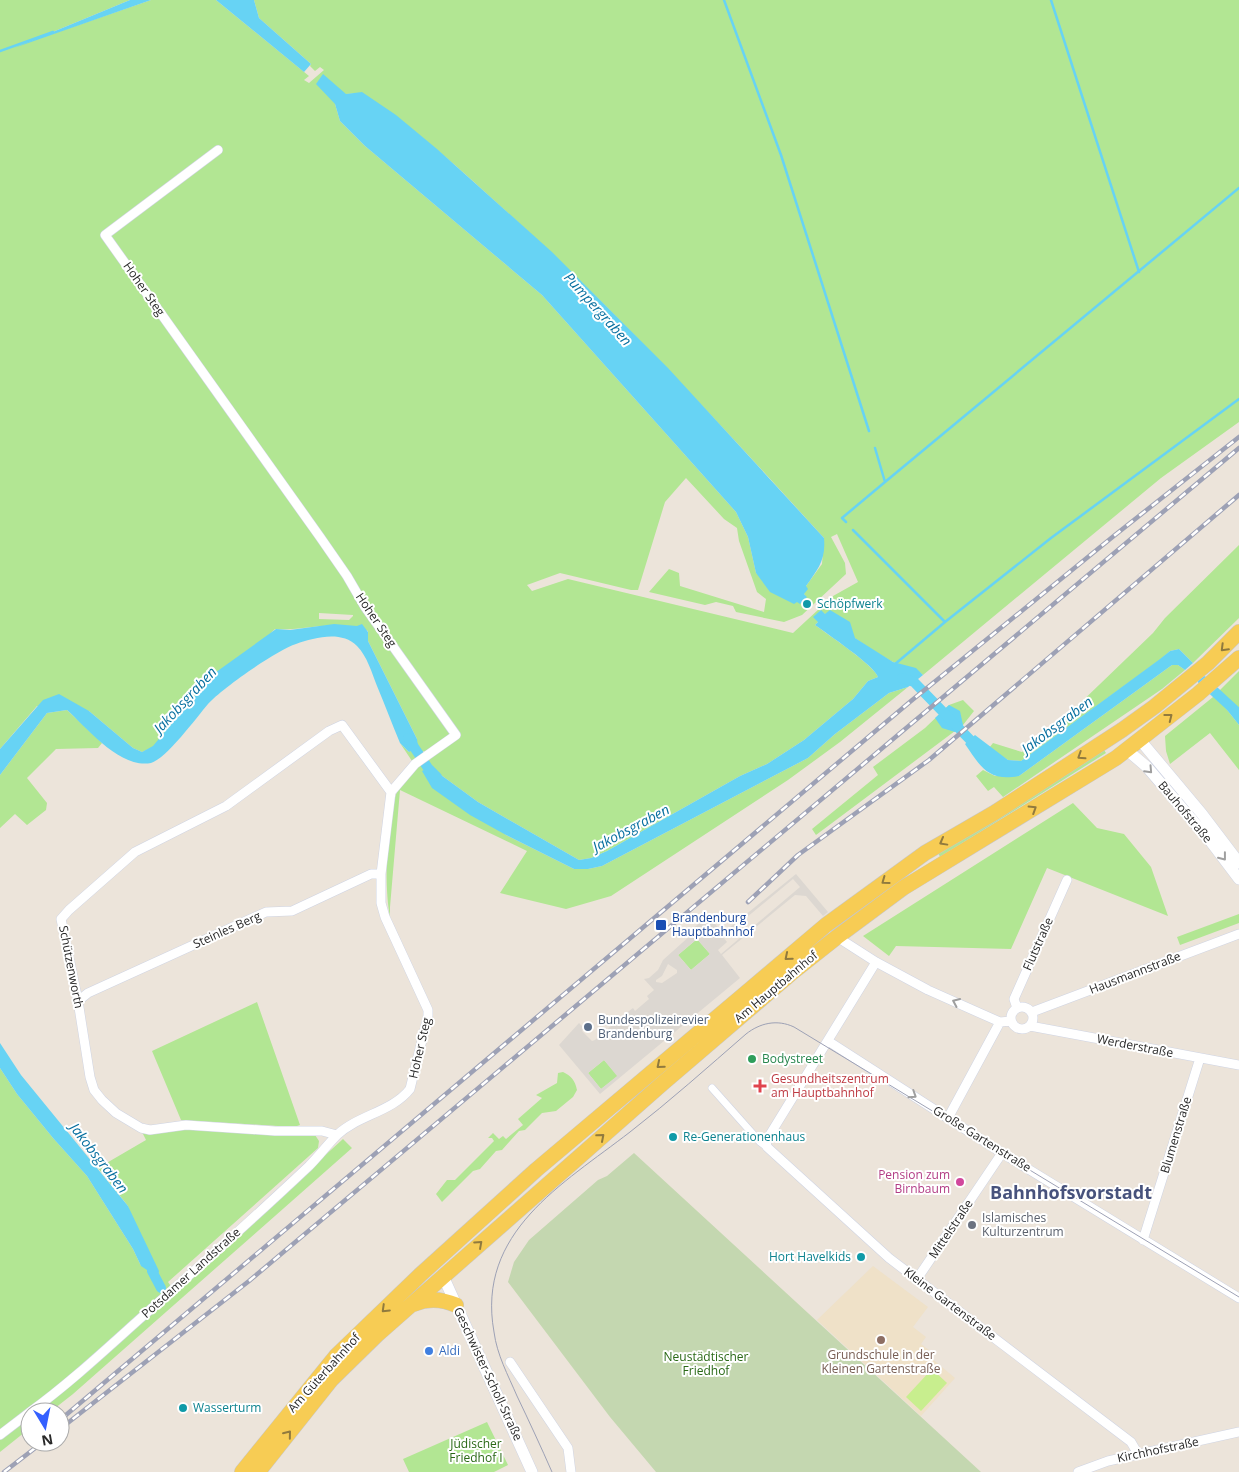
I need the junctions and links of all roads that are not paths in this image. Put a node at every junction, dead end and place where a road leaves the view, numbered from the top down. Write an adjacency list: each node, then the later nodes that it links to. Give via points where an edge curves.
1 (218, 150): 7 (street, Hoher Steg, via 105,235 456,735 415,764)
2 (1239, 632): 4 (main road, Am Hauptbahnhof, one-way to 4, via 1187,682)
3 (1239, 658): 5 (main road, Am Hauptbahnhof, one-way to 3)
4 (1122, 730): 5 (main road); 6 (main road); 8 (main road, Am Hauptbahnhof, one-way to 8, via 994,813)
5 (1140, 740): 6 (main road, Am Hauptbahnhof); 9 (street, Bauhofstraße)
6 (1127, 750): 10 (main road, Am Hauptbahnhof, one-way to 6); 12 (street, Bauhofstraße, one-way to 12, via 1147,767)
7 (391, 792): 11 (street, Hoher Steg); 18 (street, Schützenworth, via 342,725 329,731 226,806 140,850 61,919)
8 (925, 853): 10 (main road); 14 (main road, Am Hauptbahnhof, one-way to 14)
9 (1239, 863)
10 (935, 869): 16 (main road, Am Hauptbahnhof, via 903,888)
11 (381, 874): 18 (street, Steinles Berg, via 371,874 292,911 266,912); 29 (street, Hoher Steg, via 381,903 385,916 413,974 428,1016 410,1089 390,1105)
12 (1239, 879)
13 (1067, 880): 19 (street, Flutstraße, via 1014,999)
14 (826, 925): 16 (main road); 34 (main road, Am Hauptbahnhof, one-way to 34, via 536,1170)
15 (1239, 934): 20 (street, Hausmannstraße)
16 (837, 937): 17 (street); 35 (main road, Am Hauptbahnhof, one-way to 16, via 663,1082)
17 (876, 962): 22 (street, one-way to 17, via 928,990); 24 (street)
18 (78, 1001): 30 (street, Schützenworth, via 94,1090 116,1113 132,1123 150,1130 186,1125 322,1131)
19 (1017, 1008): 20 (street, via 1026,1007); 21 (street)
20 (1032, 1012): 23 (street)
21 (1011, 1021): 22 (street); 23 (street, Werderstraße, via 1018,1028)
22 (1000, 1022): 28 (street)
23 (1030, 1026): 25 (street, Werderstraße)
24 (828, 1041): 28 (street, Große Gartenstraße, one-way to 28); 31 (street, via 766,1141)
25 (1200, 1058): 26 (street, Werderstraße); 33 (street, Blumenstraße)
26 (1239, 1065)
27 (712, 1088): 31 (street)
28 (948, 1118): 32 (street, Große Gartenstraße)
29 (347, 1128): 30 (street, Potsdamer Landstraße)
30 (338, 1135): 41 (street, Potsdamer Landstraße, via 184,1279)
31 (767, 1147): 36 (street, Kleine Gartenstraße, via 889,1258)
32 (1002, 1153): 33 (street, Große Gartenstraße); 36 (street, Mittelstraße)
33 (1144, 1240): 37 (street, Große Gartenstraße)
34 (436, 1260): 35 (main road); 46 (main road, Am Güterbahnhof, one-way to 46, via 336,1356)
35 (443, 1276): 38 (street, Geschwister-Scholl-Straße); 39 (main road, Am Güterbahnhof)
36 (917, 1279): 45 (street, Kleine Gartenstraße, via 1131,1442)
37 (1239, 1298)
38 (456, 1305): 39 (main road, via 443,1300 427,1300); 48 (street, Geschwister-Scholl-Straße)
39 (404, 1310): 47 (main road, Am Güterbahnhof, one-way to 39, via 331,1380)
40 (510, 1362): 49 (street, Geschwister-Scholl-Straße, via 568,1448)
41 (44, 1402)
42 (20, 1419): 44 (street, Potsdamer Landstraße)
43 (1239, 1432): 45 (street, Kirchhofstraße)
44 (0, 1434)
45 (1138, 1454): 50 (street, Kirchhofstraße)
46 (242, 1472)
47 (258, 1472)
48 (532, 1472)
49 (571, 1472)
50 (1078, 1472)

